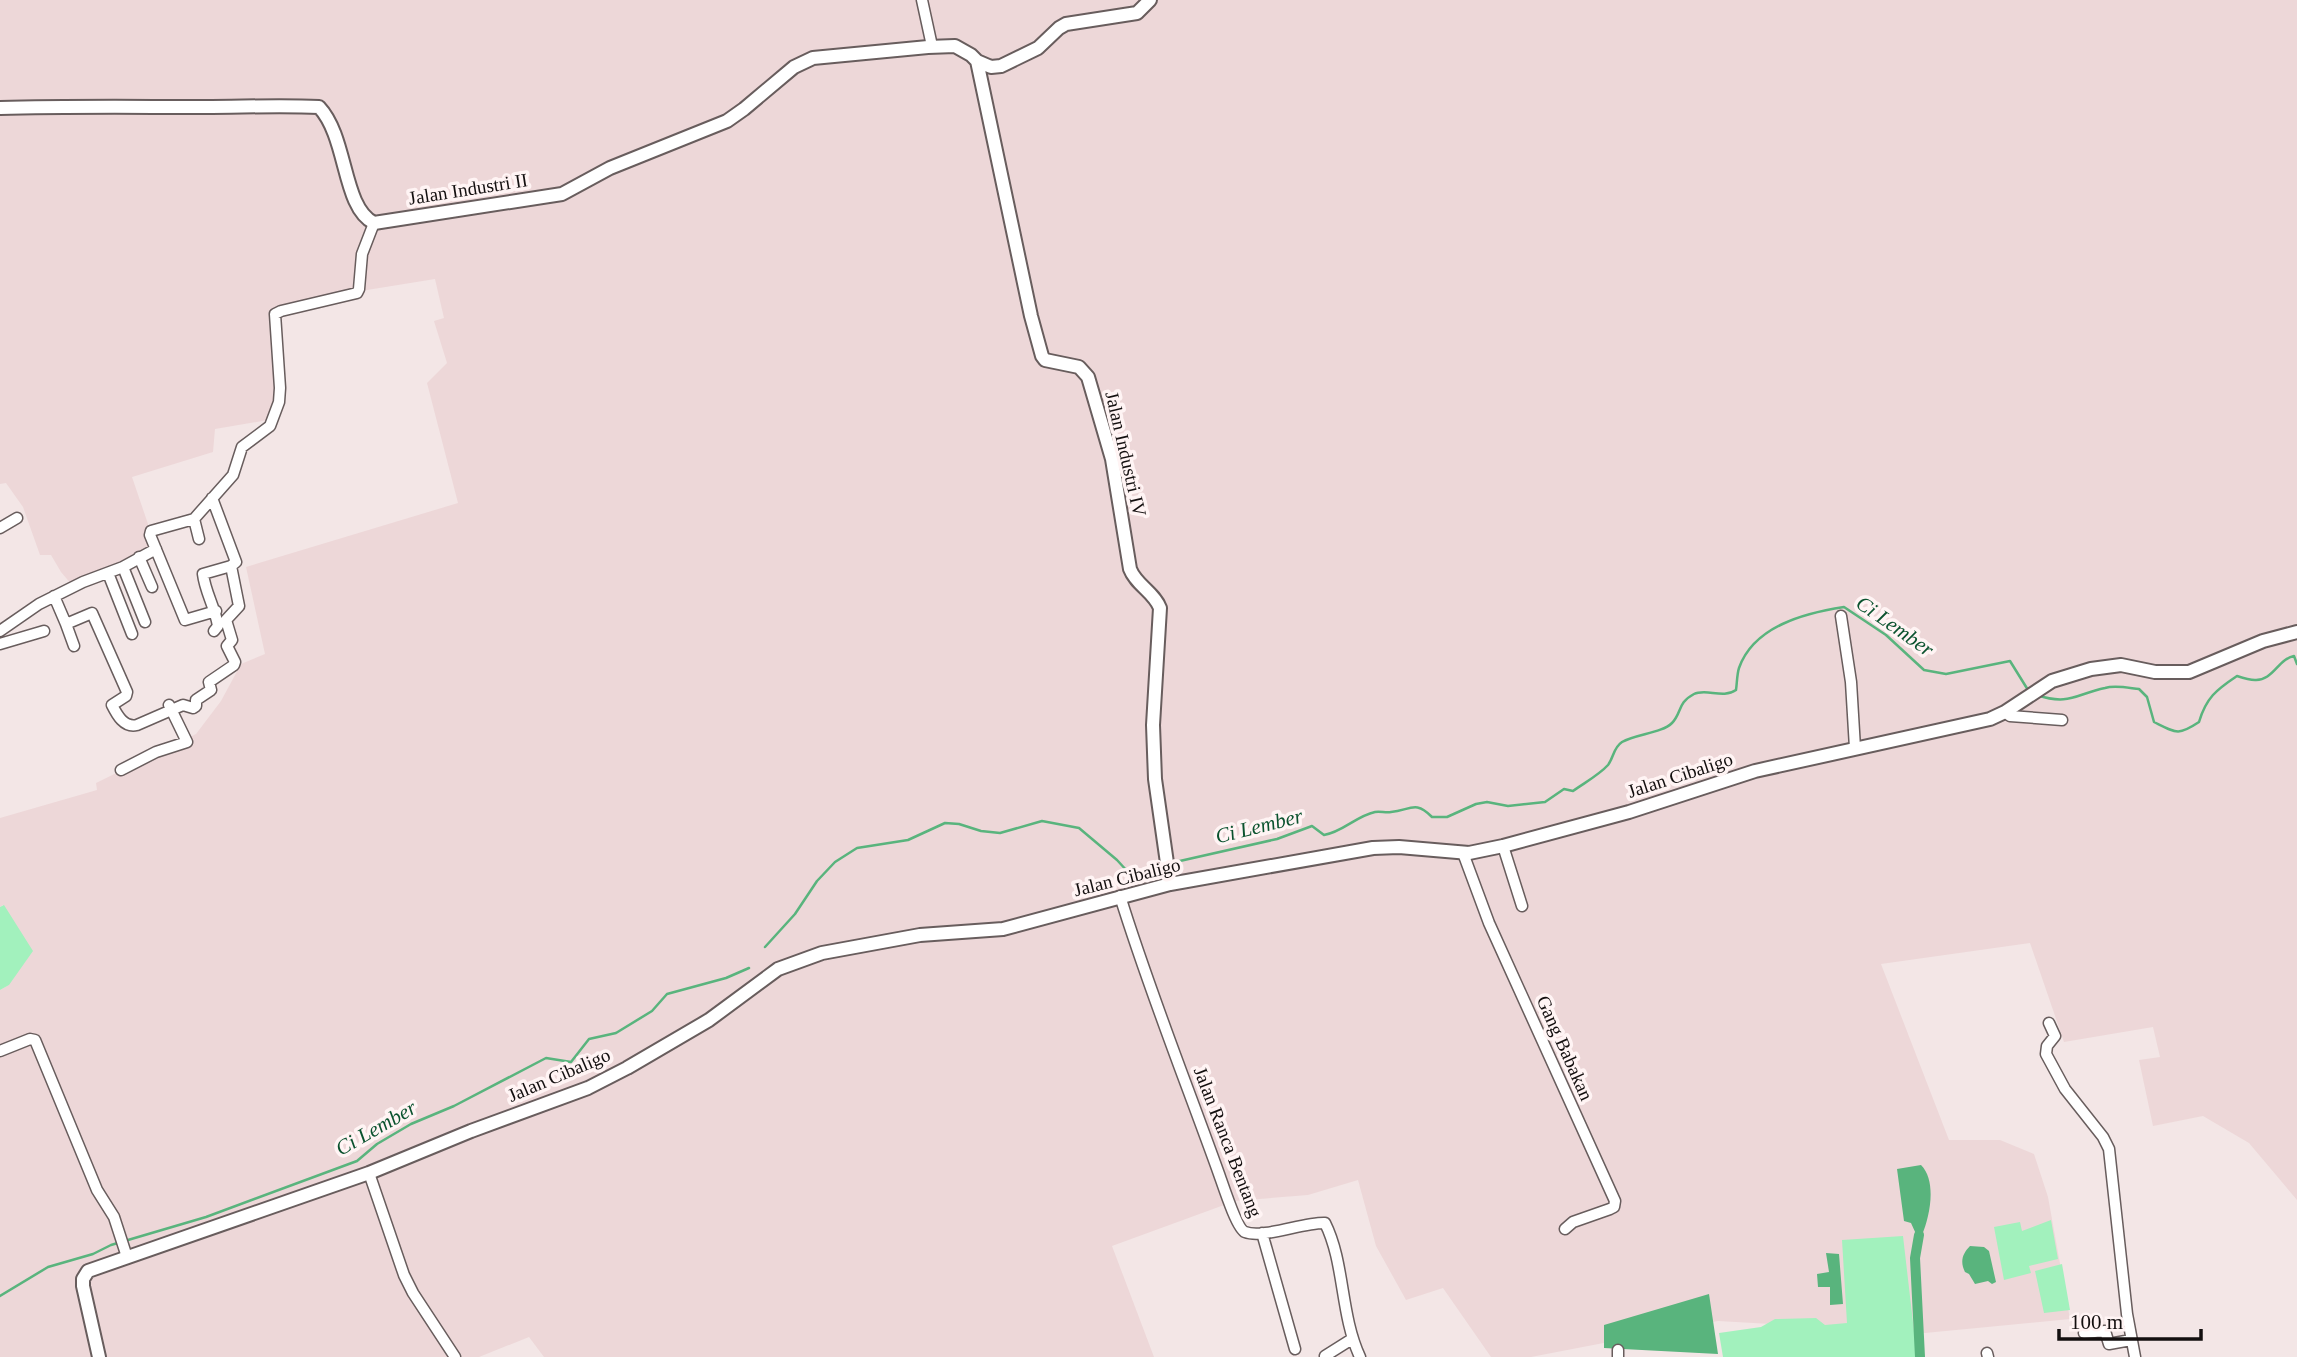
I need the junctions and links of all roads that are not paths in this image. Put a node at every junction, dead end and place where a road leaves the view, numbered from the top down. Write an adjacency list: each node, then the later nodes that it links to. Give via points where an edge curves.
1 (922, 0): 3 (street)
2 (1150, 0): 4 (main road, via 1137,13 1066,24 1038,48 1001,66)
3 (932, 46): 4 (main road, Jalan Industri II, via 955,46); 6 (main road, Jalan Industri II, via 813,58 794,67 727,121 610,168 562,194)
4 (977, 61): 37 (main road, Jalan Industri IV, via 1042,356 1048,362 1079,367 1088,377 1112,459 1130,569 1160,608 1153,725 1155,779)
5 (0, 108): 6 (main road, via 318,107 332,127 354,201)
6 (374, 223): 7 (street, via 362,254 357,293 275,314 279,402 270,426 242,447 233,475)
7 (212, 498): 9 (street); 14 (street, via 236,562)
8 (17, 518): 10 (street)
9 (194, 519): 11 (street); 12 (street, via 150,531)
10 (0, 528)
11 (199, 539)
12 (156, 550): 13 (street); 19 (street, via 185,620)
13 (139, 557): 15 (street); 17 (street)
14 (231, 566): 19 (street, via 203,574); 30 (street, via 240,606 227,618 232,642 227,646 235,664 209,682 212,689 196,706)
15 (123, 567): 16 (street); 21 (street)
16 (108, 573): 18 (street); 27 (street)
17 (152, 587)
18 (54, 596): 22 (street); 23 (street)
19 (216, 611): 25 (street)
20 (1841, 616): 33 (street)
21 (145, 622)
22 (65, 624): 29 (street); 30 (street, via 92,613 127,692 112,705 123,722 137,725)
23 (0, 631)
24 (44, 631): 28 (street)
25 (214, 631)
26 (2297, 632): 31 (main road, Jalan Cibaligo, via 2189,672 2155,673 2121,665 2091,669 2052,681)
27 (132, 634)
28 (0, 644)
29 (74, 646)
30 (170, 707): 34 (street, via 186,743)
31 (2005, 712): 32 (street); 33 (main road, Jalan Cibaligo)
32 (2062, 720)
33 (1855, 748): 35 (main road, Jalan Cibaligo, via 1755,771)
34 (121, 770)
35 (1503, 846): 36 (main road, Jalan Cibaligo); 39 (street)
36 (1463, 853): 37 (main road, Jalan Cibaligo, via 1373,848); 43 (street, Gang Babakan, via 1489,923 1615,1202 1614,1207)
37 (1170, 884): 38 (main road, Jalan Cibaligo)
38 (1120, 897): 42 (main road, Jalan Cibaligo, via 1003,929 911,937 800,960 778,969 709,1020 589,1088); 44 (street, Jalan Ranca Bentang, via 1227,1195 1243,1231)
39 (1522, 906)
40 (2049, 1023): 48 (street, via 2055,1036 2046,1054 2065,1089 2109,1149)
41 (0, 1051): 45 (street, via 35,1040 97,1190 114,1217)
42 (369, 1173): 45 (main road, Jalan Cibaligo); 52 (street, via 404,1275)
43 (1564, 1229)
44 (1262, 1233): 47 (street, Jalan Ranca Bentang, via 1325,1223); 49 (street)
45 (125, 1252): 51 (main road, Jalan Cibaligo, via 88,1271 83,1279)
46 (2084, 1333): 48 (street, via 2105,1331 2109,1344)
47 (1352, 1339): 50 (street); 53 (street, Jalan Ranca Bentang)
48 (2131, 1340): 54 (street)
49 (1295, 1349)
50 (1325, 1356)
51 (99, 1357)
52 (455, 1357)
53 (1360, 1357)
54 (2134, 1357)

